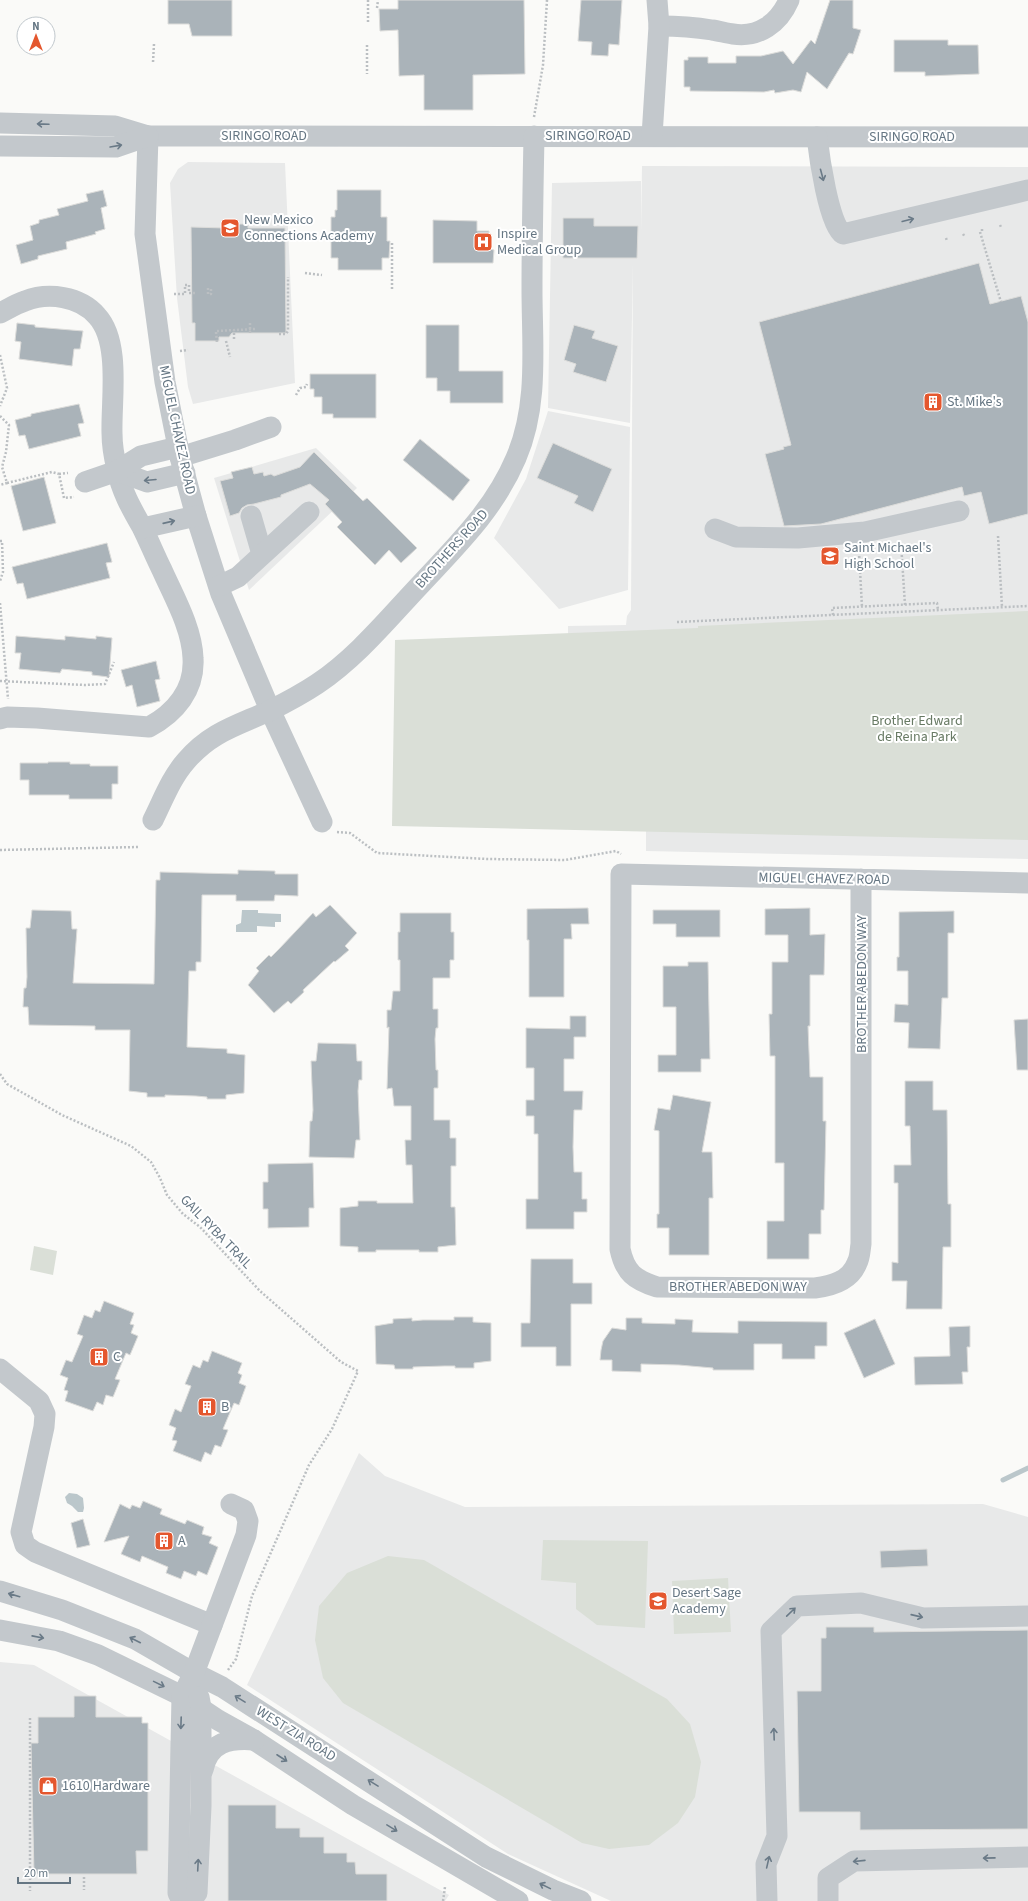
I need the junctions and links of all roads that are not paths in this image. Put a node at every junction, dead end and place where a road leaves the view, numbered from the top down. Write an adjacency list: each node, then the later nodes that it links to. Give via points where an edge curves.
1 (656, 0): 3 (street)
2 (789, 0): 3 (street, via 783,13 773,23 747,35 680,26)
3 (659, 26): 7 (street)
4 (0, 123): 5 (street, SIRINGO ROAD, one-way to 4, via 115,126)
5 (148, 136): 6 (street, SIRINGO ROAD); 10 (street, SIRINGO ROAD, one-way to 5, via 116,147); 14 (street, MIGUEL CHAVEZ ROAD, via 145,234 165,382)
6 (534, 136): 7 (street, SIRINGO ROAD); 25 (street, BROTHERS ROAD, via 534,366 528,418 516,458 487,511 365,643 344,664 317,684)
7 (652, 136): 8 (street, SIRINGO ROAD)
8 (817, 137): 9 (street, SIRINGO ROAD); 11 (street, one-way to 11, via 821,169 836,227 843,234)
9 (1028, 137)
10 (0, 146)
11 (1028, 190)
12 (0, 313): 15 (street, via 26,301 47,297 66,298 82,303 98,316 106,332 111,353 112,434)
13 (271, 427): 14 (street)
14 (181, 459): 15 (street, one-way to 15, via 147,482); 19 (street, MIGUEL CHAVEZ ROAD)
15 (117, 471): 16 (street); 21 (street, via 124,494)
16 (79, 484)
17 (309, 512): 23 (street)
18 (959, 512): 22 (street, via 865,532 798,538 736,537)
19 (196, 516): 21 (street, one-way to 19); 24 (street, MIGUEL CHAVEZ ROAD)
20 (251, 516): 23 (street)
21 (143, 528): 26 (street, via 174,595 194,659 190,683 180,704 149,727)
22 (715, 529)
23 (262, 554): 24 (street, via 238,577)
24 (219, 586): 25 (street, MIGUEL CHAVEZ ROAD)
25 (270, 710): 27 (street, BROTHERS ROAD, via 219,732 202,745 176,774); 28 (street, MIGUEL CHAVEZ ROAD)
26 (5, 718)
27 (152, 820)
28 (328, 827)
29 (621, 864): 30 (street, MIGUEL CHAVEZ ROAD); 30 (street, BROTHER ABEDON WAY, via 620,1249 623,1263 632,1275 657,1287 827,1286 839,1282 850,1274 857,1263 861,1244)
30 (862, 879): 31 (street, MIGUEL CHAVEZ ROAD)
31 (1028, 883)
32 (0, 1369): 36 (street, via 39,1401 45,1414 21,1532 26,1545 35,1552)
33 (230, 1504): 36 (street, via 244,1510 248,1521 246,1535)
34 (0, 1591): 38 (street, WEST ZIA ROAD, one-way to 34, via 134,1639 62,1610)
35 (1028, 1616): 48 (street, one-way to 35, via 766,1864 777,1836 771,1631 797,1606 860,1603 923,1618)
36 (212, 1625): 38 (street)
37 (0, 1630): 39 (street, WEST ZIA ROAD, one-way to 39, via 59,1640 98,1655)
38 (194, 1673): 39 (street); 40 (street); 47 (street, WEST ZIA ROAD, one-way to 38, via 486,1857 222,1687)
39 (182, 1696): 40 (street, WEST ZIA ROAD); 44 (street, one-way to 44, via 178,1894)
40 (201, 1708): 41 (street, WEST ZIA ROAD); 42 (street)
41 (254, 1740): 42 (street, via 236,1739 214,1748 204,1763); 46 (street, WEST ZIA ROAD, one-way to 46, via 353,1805)
42 (201, 1778): 45 (street, one-way to 42, via 197,1894)
43 (1028, 1857): 49 (street, one-way to 49, via 854,1861 828,1878)
44 (182, 1901)
45 (189, 1901)
46 (518, 1901)
47 (580, 1901)
48 (767, 1901)
49 (828, 1901)

